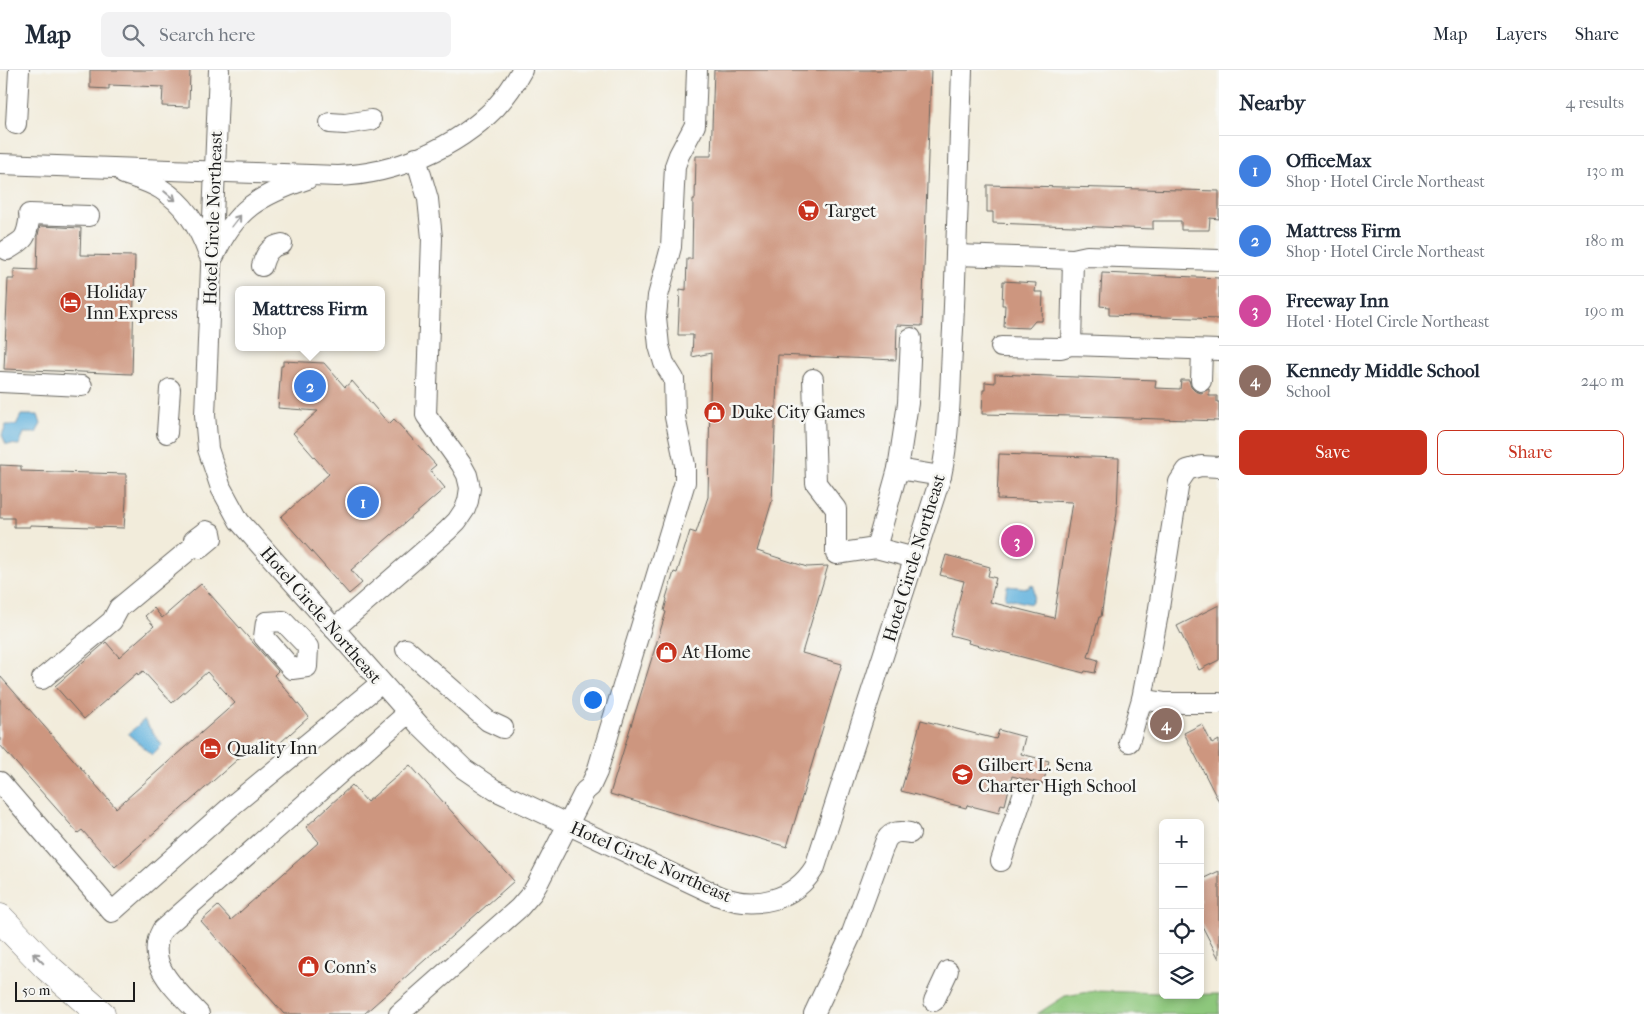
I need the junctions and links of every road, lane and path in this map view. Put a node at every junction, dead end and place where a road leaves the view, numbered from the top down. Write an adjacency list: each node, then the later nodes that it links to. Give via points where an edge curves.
1 (19, 70): 8 (street)
2 (219, 70): 12 (street, Hotel Circle Northeast)
3 (522, 70): 9 (street, via 505,96 483,118 457,138)
4 (697, 70): 49 (street, via 695,125 675,166 671,247 656,317 658,346 674,379 675,417 685,465 685,482 597,772)
5 (962, 70): 17 (street, Hotel Circle Northeast)
6 (371, 120): 7 (street)
7 (330, 123)
8 (16, 124)
9 (416, 158): 13 (street, via 365,174); 38 (street, via 428,200 432,238 426,415 461,464 470,495 457,521 447,531)
10 (0, 164): 11 (street)
11 (111, 168): 12 (street); 20 (street, one-way to 20, via 160,188 176,201 198,228)
12 (215, 172): 13 (street); 20 (street, Hotel Circle Northeast)
13 (317, 175): 20 (street, one-way to 13, via 229,230 253,203 281,188)
14 (89, 216): 16 (street, via 29,218 27,234)
15 (282, 244): 21 (street, via 270,250)
16 (7, 250)
17 (956, 254): 18 (street); 34 (street, Hotel Circle Northeast, via 948,422)
18 (1073, 258): 19 (street); 23 (street)
19 (1219, 260)
20 (212, 263): 38 (street, Hotel Circle Northeast, via 205,415 208,449 221,488 240,521)
21 (262, 266)
22 (912, 338): 33 (street, via 908,403)
23 (1071, 345): 24 (street, via 1061,348); 25 (street)
24 (1000, 347)
25 (1210, 350): 27 (street)
26 (813, 379): 36 (street, via 816,483 836,508 836,554)
27 (1201, 381)
28 (0, 382): 29 (street)
29 (82, 386)
30 (170, 389): 31 (street)
31 (167, 433)
32 (1219, 467): 42 (street, via 1201,466 1187,470 1179,482 1167,568)
33 (898, 469): 34 (street); 36 (street)
34 (940, 476): 37 (street, Hotel Circle Northeast)
35 (195, 545): 40 (street, via 119,608 112,621)
36 (876, 548): 37 (street)
37 (915, 558): 49 (street, Hotel Circle Northeast, via 815,867 806,881 783,896 762,902 729,900)
38 (334, 629): 41 (street, Hotel Circle Northeast)
39 (406, 649): 45 (street, via 488,721)
40 (42, 679)
41 (382, 683): 44 (street, Hotel Circle Northeast); 47 (street, via 234,804 112,912)
42 (1142, 699): 43 (street, via 1165,703); 46 (street)
43 (1219, 703)
44 (408, 713): 49 (street, Hotel Circle Northeast, via 464,769 495,790); 56 (street, via 162,930 155,952 162,972)
45 (503, 728)
46 (1129, 742)
47 (0, 782)
48 (1024, 792): 51 (street)
49 (568, 824): 57 (street, via 526,901)
50 (910, 833): 58 (street, via 892,833 886,840 852,933)
51 (1001, 861)
52 (0, 918): 55 (highway, one-way to 52, via 47,967)
53 (948, 971): 54 (street)
54 (934, 1001)
55 (101, 1014)
56 (199, 1014)
57 (399, 1014)
58 (814, 1014)

